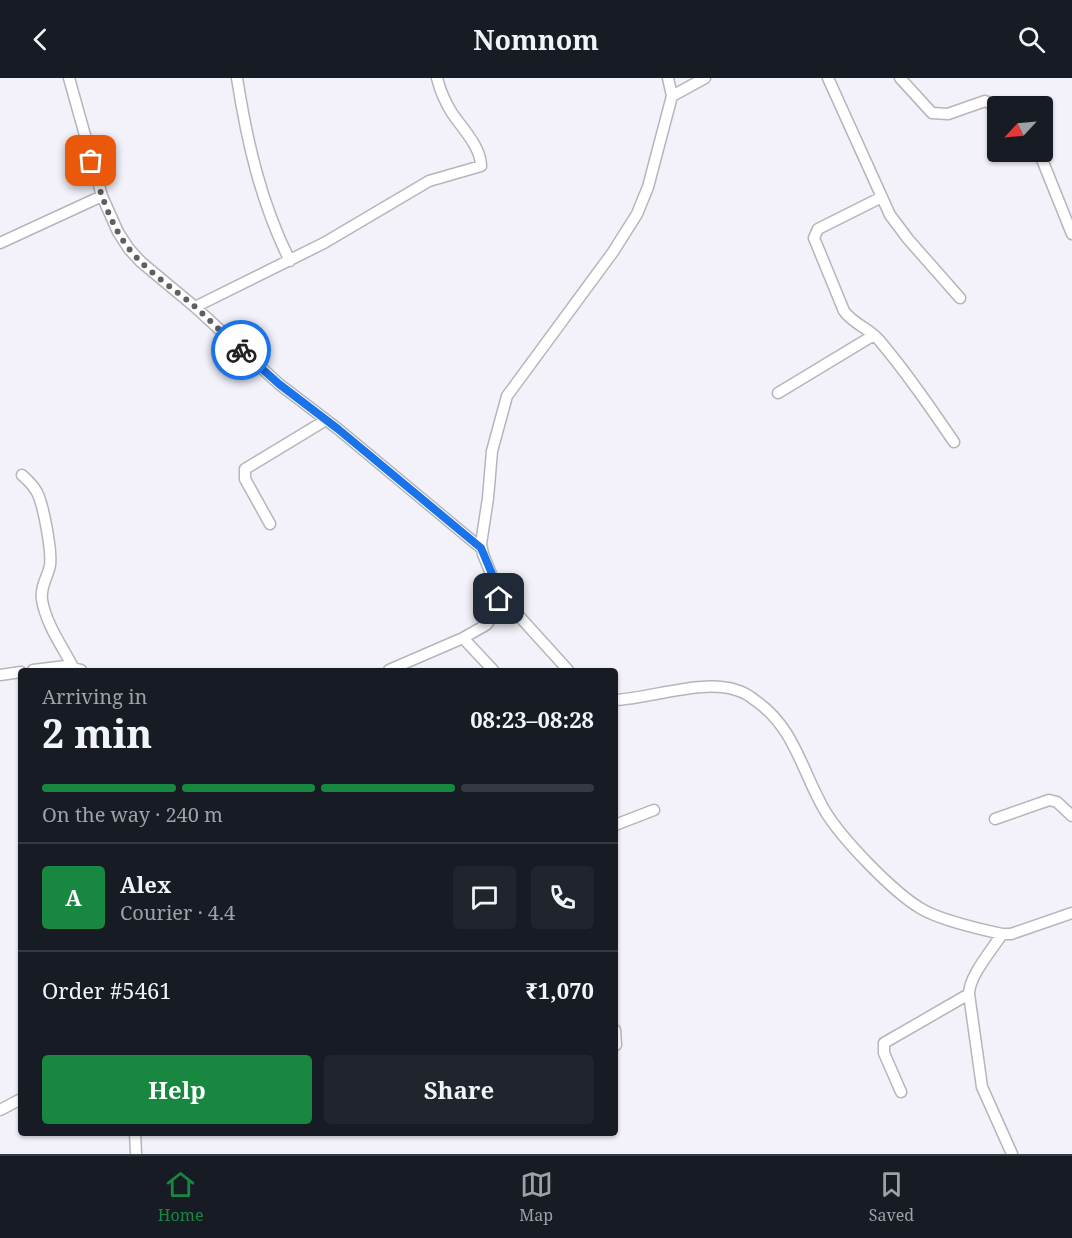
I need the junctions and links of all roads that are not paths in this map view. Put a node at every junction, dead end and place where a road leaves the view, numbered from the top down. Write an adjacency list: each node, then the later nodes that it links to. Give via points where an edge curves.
1 (69, 78): 11 (street)
2 (237, 78): 15 (street, via 258,182)
3 (437, 78): 15 (street, via 448,107 469,137 481,166 429,181)
4 (668, 78): 8 (street)
5 (705, 78): 8 (street)
6 (828, 78): 12 (street)
7 (900, 78): 9 (street, via 932,112 948,114)
8 (672, 96): 24 (street, via 637,214 507,396 492,451)
9 (987, 102)
10 (1043, 162): 13 (street)
11 (102, 196): 14 (street); 17 (street, via 129,249)
12 (882, 197): 16 (street, via 908,239); 18 (street, via 818,229 814,237 844,310)
13 (1072, 234)
14 (0, 243)
15 (290, 261): 17 (street)
16 (960, 298)
17 (195, 307): 20 (street, via 279,384)
18 (874, 335): 19 (street); 21 (street)
19 (778, 393)
20 (326, 420): 23 (street, via 244,469 245,479); 24 (street)
21 (954, 442)
22 (22, 475): 27 (street, via 39,497 50,550 50,565 42,586 43,603 55,634)
23 (270, 524)
24 (481, 548): 25 (street)
25 (499, 596): 26 (street, via 490,621); 30 (street)
26 (463, 638): 28 (street); 29 (street)
27 (76, 668)
28 (395, 668)
29 (491, 668)
30 (566, 668)
31 (18, 672): 32 (street)
32 (0, 675)
33 (618, 700): 39 (street, via 711,687 748,695 782,724 830,818 892,885 925,911)
34 (654, 810): 37 (street)
35 (1072, 816): 36 (street, via 1049,800)
36 (995, 819)
37 (618, 824)
38 (1072, 913): 39 (street)
39 (1002, 934): 40 (street, via 974,977)
40 (969, 994): 41 (street, via 884,1043); 46 (street, via 982,1087)
41 (901, 1092)
42 (18, 1101): 43 (street)
43 (0, 1110)
44 (135, 1136): 45 (street)
45 (136, 1154)
46 (1012, 1154)

